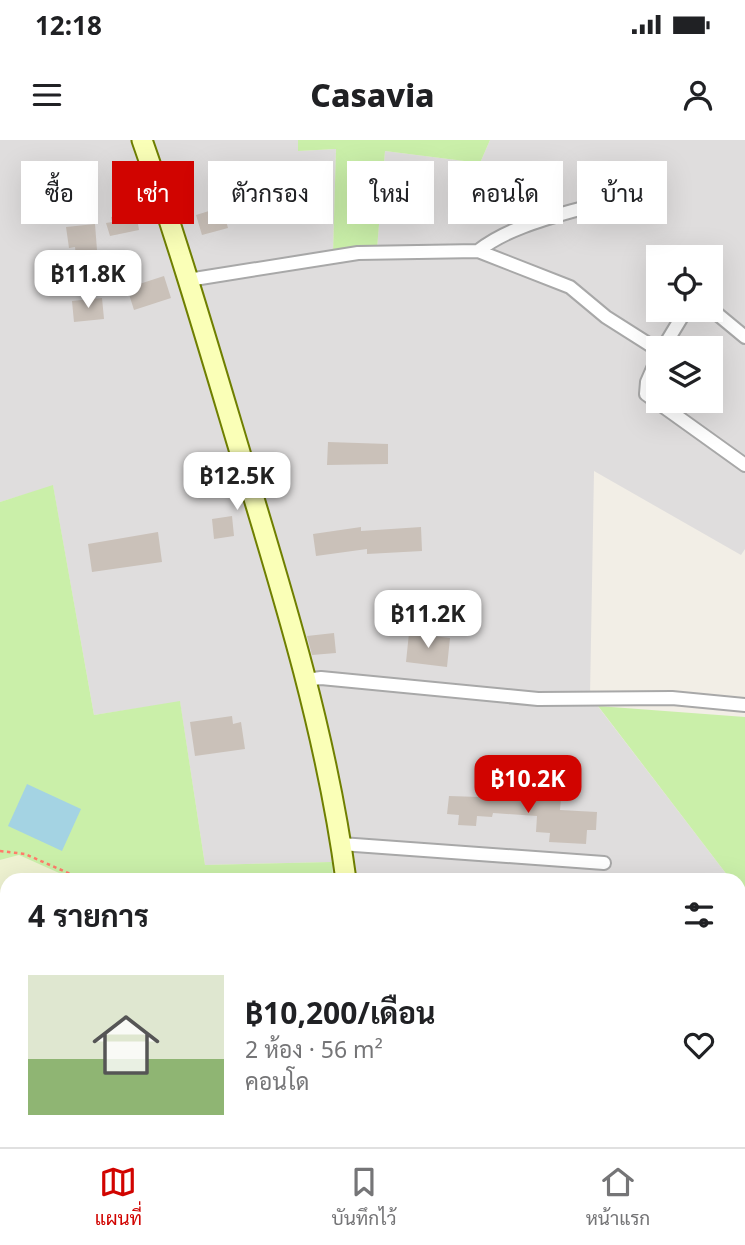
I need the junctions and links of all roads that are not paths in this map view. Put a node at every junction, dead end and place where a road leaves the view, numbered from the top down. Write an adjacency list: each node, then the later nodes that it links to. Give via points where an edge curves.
1 (142, 140): 4 (street)
2 (577, 210): 3 (street, via 539,221)
3 (478, 251): 4 (street, via 358,253); 7 (street, via 570,287 606,317)
4 (188, 279): 10 (street)
5 (723, 319): 6 (street)
6 (745, 337)
7 (646, 341)
8 (672, 413): 9 (street)
9 (745, 465)
10 (306, 680): 11 (street, via 538,699 672,698); 12 (street)
11 (745, 705)
12 (341, 844): 13 (street); 14 (street)
13 (604, 863)
14 (345, 873)

